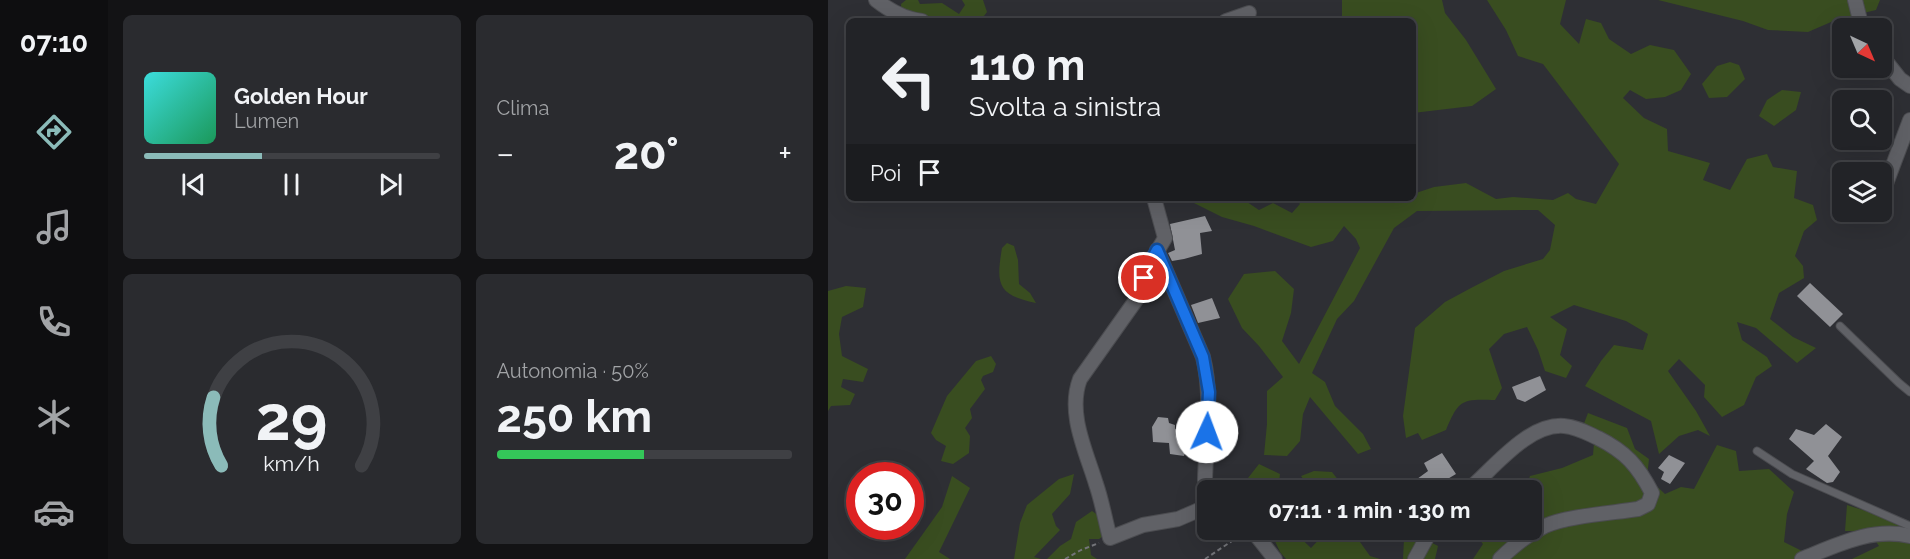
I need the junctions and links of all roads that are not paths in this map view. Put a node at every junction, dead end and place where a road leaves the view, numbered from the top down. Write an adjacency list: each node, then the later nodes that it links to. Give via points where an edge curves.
1 (876, 0): 4 (street)
2 (1855, 0): 6 (street)
3 (1249, 13): 5 (street)
4 (908, 18)
5 (1235, 18)
6 (1860, 18)
7 (1892, 69): 8 (street)
8 (1910, 86)
9 (1910, 120): 10 (street)
10 (1892, 168)
11 (1155, 201): 12 (street, via 1165,238)
12 (1157, 250): 16 (street, via 1207,371); 18 (street, via 1136,300 1080,379 1075,403 1078,424 1110,538)
13 (1840, 326): 14 (lane)
14 (1910, 392)
15 (1757, 452): 19 (lane, via 1792,474)
16 (1205, 480)
17 (1479, 480): 20 (street, via 1525,438 1549,427 1564,426 1604,441 1631,460 1652,493 1648,504 1638,509)
18 (1197, 511)
19 (1910, 526)
20 (1542, 528)
21 (1910, 536): 28 (street, via 1894,532 1864,536)
22 (1260, 540): 25 (street)
23 (1425, 540): 26 (street)
24 (1522, 540): 27 (street)
25 (1275, 559)
26 (1415, 559)
27 (1500, 559)
28 (1802, 559)

